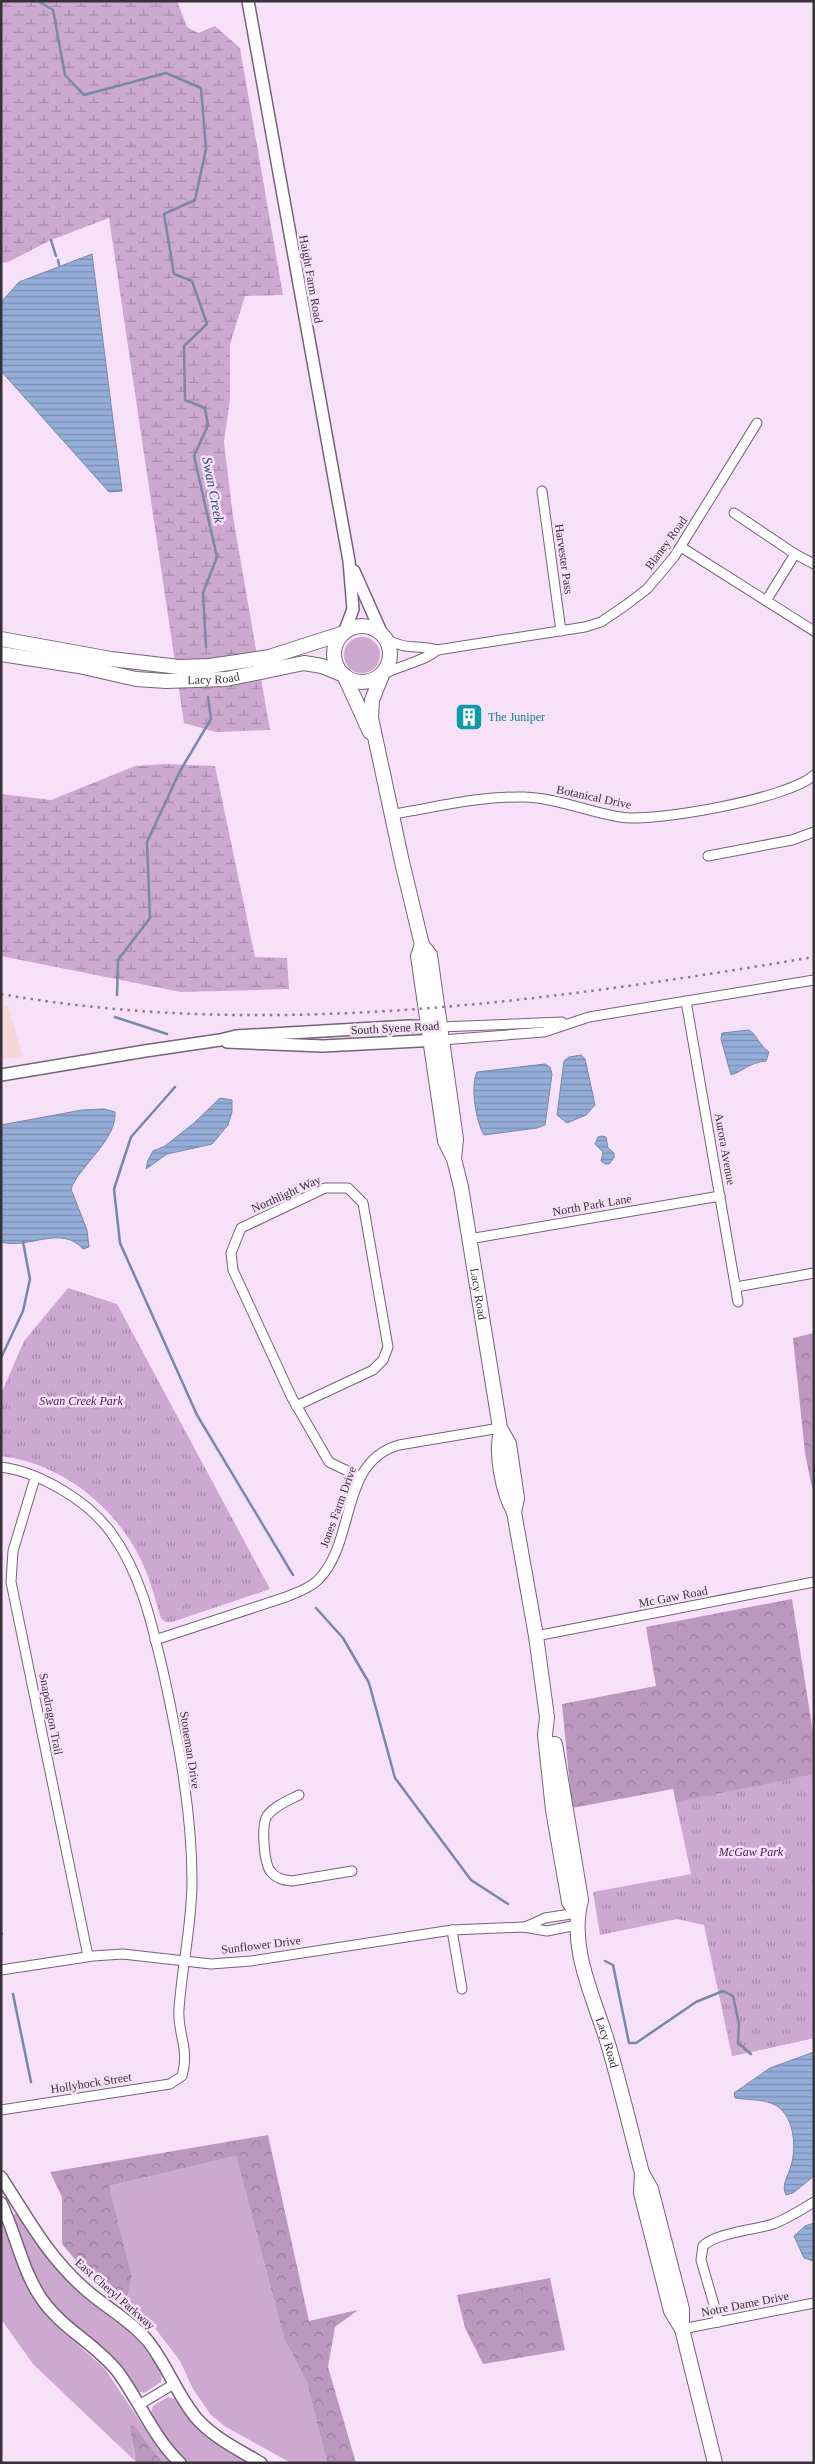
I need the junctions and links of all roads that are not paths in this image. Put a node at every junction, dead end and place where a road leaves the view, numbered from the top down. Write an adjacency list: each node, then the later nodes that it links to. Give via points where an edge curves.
1 (248, 1): 7 (street, Haight Farm Road)
2 (757, 422): 5 (street, Blaney Road)
3 (542, 491): 10 (street, Harvester Pass)
4 (734, 513): 6 (street)
5 (681, 548): 9 (street); 10 (street, Blaney Road, via 647,589 626,605 601,622)
6 (796, 554): 8 (street); 9 (street)
7 (349, 561): 12 (street, Haight Farm Road, via 353,604); 13 (street, Haight Farm Road)
8 (814, 564)
9 (766, 601): 11 (street)
10 (562, 631): 15 (street, Blaney Road)
11 (814, 631)
12 (344, 633): 13 (main road, via 366,627); 14 (main road, Lacy Road, via 269,657 210,666 111,659); 17 (main road, via 338,641 335,657)
13 (384, 637): 15 (street, Blaney Road, via 408,648); 18 (main road, via 390,656)
14 (1, 639)
15 (437, 650): 18 (street, Blaney Road, via 429,657 395,667)
16 (1, 654): 17 (main road, Lacy Road, via 80,666 136,679 166,681 226,679 304,663)
17 (344, 675): 18 (main road, via 363,682); 19 (main road, Lacy Road)
18 (382, 675): 19 (main road, Lacy Road, via 372,700 371,718)
19 (377, 748): 21 (main road, Lacy Road)
20 (814, 775): 21 (street, Botanical Drive, via 800,786 780,793 647,818 621,817 526,797 473,800)
21 (393, 814): 26 (main road, Lacy Road, via 422,945 418,956)
22 (814, 832): 23 (street, via 792,840)
23 (708, 856)
24 (814, 980): 25 (street, South Syene Road)
25 (686, 1001): 26 (street, South Syene Road, via 569,1022); 28 (street, Aurora Avenue)
26 (435, 1034): 27 (street, South Syene Road, via 270,1033 236,1036); 29 (main road, Lacy Road, via 445,1141 454,1158)
27 (1, 1076)
28 (720, 1196): 29 (street, North Park Lane); 31 (street, Aurora Avenue)
29 (469, 1238): 34 (main road, Lacy Road)
30 (814, 1273): 31 (street)
31 (736, 1287): 32 (street, Aurora Avenue)
32 (738, 1302)
33 (296, 1406): 33 (street, Northlight Way, via 233,1270 230,1253 241,1228 325,1188 348,1188 362,1203 388,1347 373,1370); 36 (street, Northlight Way, via 329,1462)
34 (501, 1430): 36 (street, Jones Farm Drive, via 393,1447 375,1456); 39 (main road, Lacy Road, via 498,1443 506,1499 514,1512)
35 (1, 1467): 37 (street, Stoneman Drive)
36 (360, 1477): 40 (street, Jones Farm Drive, via 338,1548 318,1580 286,1597)
37 (35, 1478): 40 (street, Stoneman Drive, via 66,1492 90,1509 112,1533 134,1570); 46 (street, Snapdragon Trail, via 13,1551 11,1582)
38 (814, 1582): 39 (street, Mc Gaw Road)
39 (536, 1636): 43 (main road, Lacy Road, via 547,1717 553,1734 581,1900)
40 (155, 1640): 47 (street, Stoneman Drive, via 178,1745 189,1839 191,1908)
41 (299, 1794): 42 (street, via 272,1810 264,1824 266,1862 270,1871 283,1880 292,1881)
42 (352, 1871)
43 (577, 1919): 44 (street, Sunflower Drive, via 545,1918); 44 (street, Sunflower Drive, via 547,1932); 57 (main road, Lacy Road, via 576,1938 616,2071 642,2173 651,2189 682,2308)
44 (524, 1928): 45 (street, Sunflower Drive)
45 (452, 1930): 47 (street, Sunflower Drive, via 252,1961 211,1964); 49 (street)
46 (88, 1956): 47 (street, Sunflower Drive, via 123,1954); 48 (street, Sunflower Drive)
47 (184, 1961): 50 (street, Stoneman Drive, via 178,2012 186,2061)
48 (1, 1970)
49 (462, 1989)
50 (182, 2076): 51 (street, Hollyhock Street, via 170,2084)
51 (1, 2110)
52 (1, 2176): 58 (street, East Cheryl Parkway, via 50,2252 85,2290 124,2318 146,2339)
53 (814, 2202): 56 (street, via 779,2221 713,2239 703,2246 701,2260)
54 (1, 2204): 59 (street, via 41,2298 52,2312 105,2358)
55 (814, 2303): 56 (street, Notre Dame Drive)
56 (719, 2322): 57 (street, Notre Dame Drive)
57 (682, 2329): 62 (main road, Lacy Road)
58 (174, 2384): 59 (street); 61 (street, East Cheryl Parkway, via 206,2428)
59 (139, 2405): 60 (street, via 157,2435)
60 (180, 2463)
61 (261, 2463)
62 (715, 2463)

